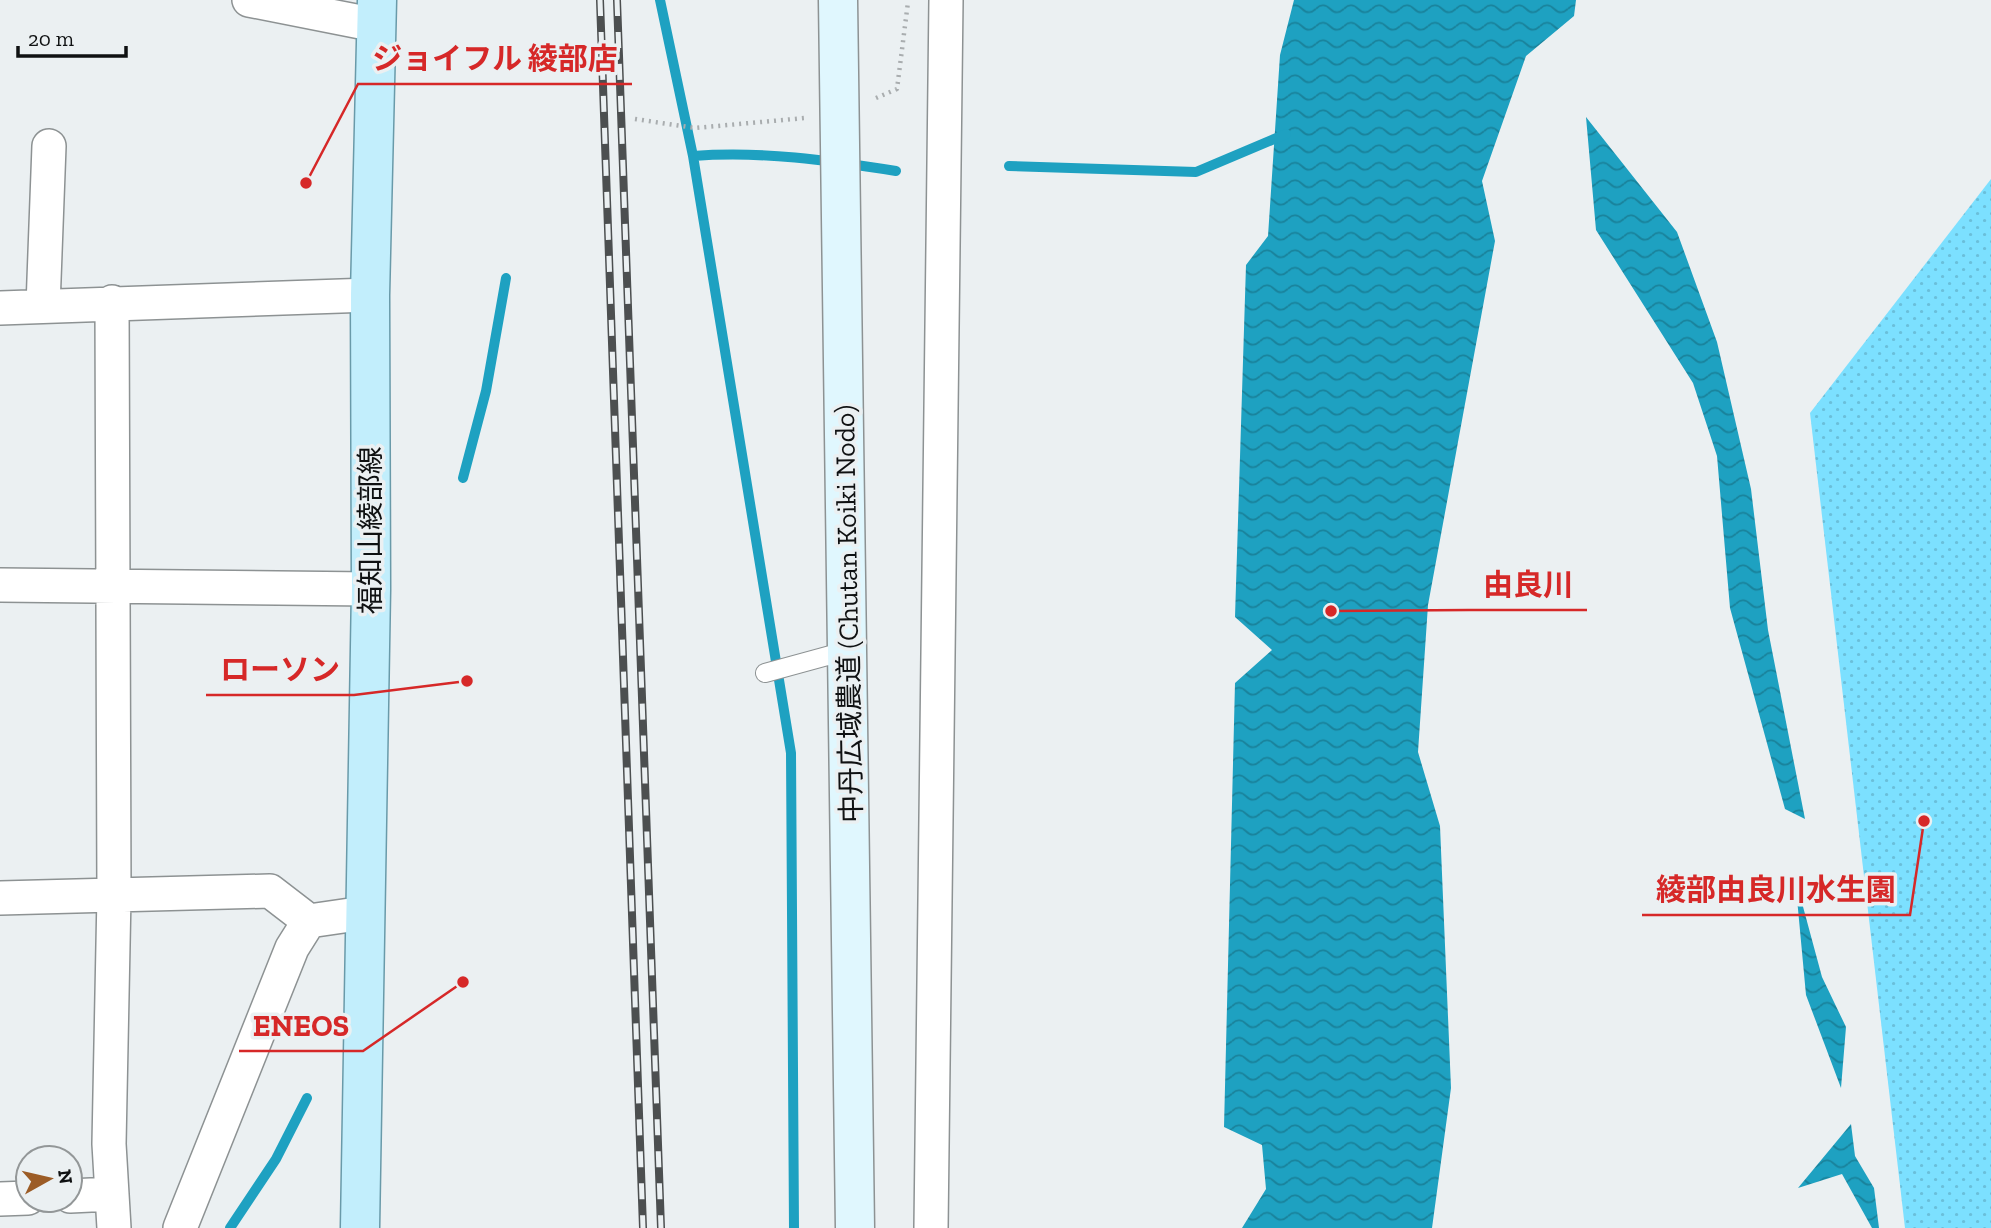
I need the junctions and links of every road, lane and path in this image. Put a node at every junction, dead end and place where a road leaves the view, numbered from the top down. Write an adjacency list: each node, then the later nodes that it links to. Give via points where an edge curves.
1 (249, 0): 5 (street)
2 (838, 0): 7 (street, 中丹広域農道 (Chutan Koiki Nodo))
3 (908, 0): 7 (path, via 897,89)
4 (946, 0): 28 (street)
5 (376, 13): 9 (main road, 福知山綾部線)
6 (635, 119): 7 (path, via 695,128)
7 (838, 126): 16 (street, 中丹広域農道 (Chutan Koiki Nodo))
8 (49, 146): 11 (street)
9 (370, 295): 10 (street); 15 (main road, 福知山綾部線)
10 (112, 302): 11 (street); 14 (street)
11 (43, 306): 12 (street)
12 (0, 308)
13 (0, 585): 14 (street)
14 (114, 588): 15 (street); 18 (street)
15 (371, 589): 20 (main road, 福知山綾部線)
16 (849, 650): 17 (lane); 27 (street, 中丹広域農道 (Chutan Koiki Nodo))
17 (765, 673)
18 (114, 895): 19 (street); 21 (street, via 270,891); 22 (street)
19 (0, 898)
20 (364, 913): 21 (street); 26 (main road, 福知山綾部線)
21 (309, 921): 25 (street, via 292,947)
22 (112, 1194): 23 (street); 24 (street)
23 (84, 1195)
24 (114, 1228)
25 (180, 1228)
26 (360, 1228)
27 (855, 1228)
28 (931, 1228)

